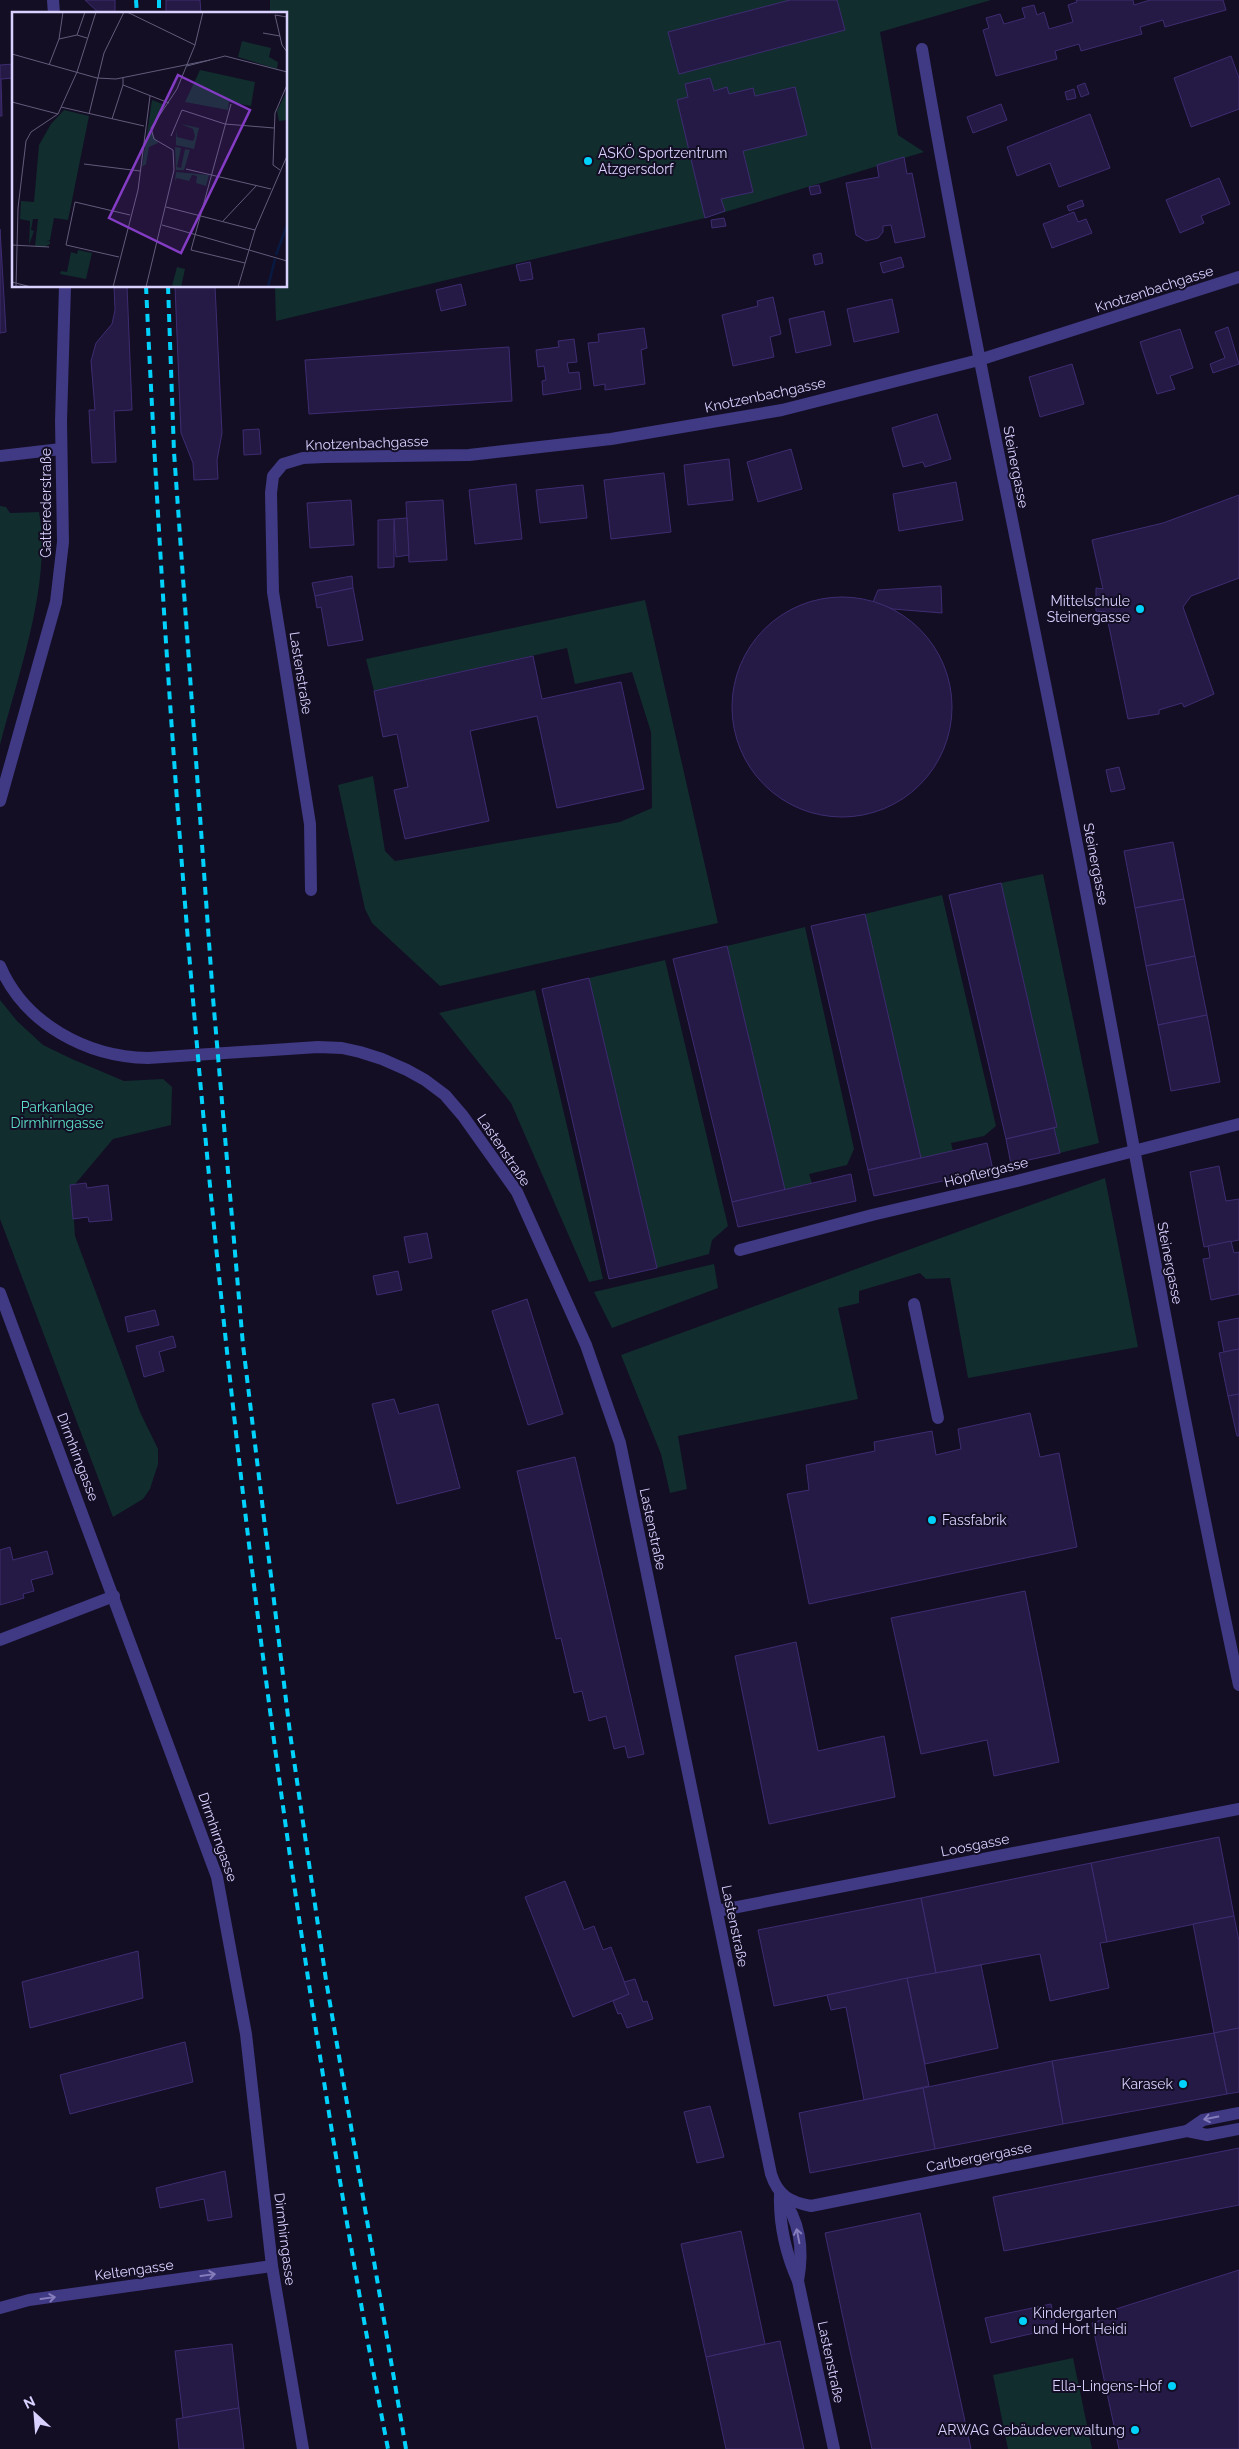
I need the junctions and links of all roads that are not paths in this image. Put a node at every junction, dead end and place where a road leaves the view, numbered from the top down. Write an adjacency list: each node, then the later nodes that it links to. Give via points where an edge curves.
1 (922, 49): 4 (street, Steinergasse)
2 (1239, 277): 4 (street, Knotzenbachgasse)
3 (65, 288): 5 (street, Gatterederstraße)
4 (979, 360): 7 (street, Knotzenbachgasse, via 782,410 611,439 469,455 302,458); 12 (street, Steinergasse, via 1078,847)
5 (61, 449): 6 (street); 8 (street, Gatterederstraße, via 64,542 56,602)
6 (0, 456)
7 (283, 464): 9 (street, Lastenstraße, via 273,476 271,493 273,592 310,824)
8 (0, 802)
9 (311, 890)
10 (0, 966): 21 (street, Lastenstraße, via 17,994 48,1025 101,1052 121,1056 181,1056 263,1049 342,1048 382,1059 426,1080 463,1116 516,1192 586,1345 620,1443)
11 (1239, 1124): 12 (street, Höpflergasse)
12 (1133, 1150): 13 (street, Höpflergasse); 19 (street, Steinergasse, via 1202,1515)
13 (740, 1250)
14 (0, 1293): 17 (street, Dirmhirngasse)
15 (914, 1304): 16 (street)
16 (938, 1418)
17 (114, 1596): 18 (street); 26 (street, Dirmhirngasse, via 218,1877 246,2034)
18 (0, 1640)
19 (1239, 1685)
20 (1239, 1808): 21 (street, Loosgasse)
21 (717, 1911): 25 (street, Lastenstraße, via 771,2174)
22 (1239, 2113): 24 (street, Carlbergergasse, one-way to 24, via 1203,2120)
23 (1239, 2129): 24 (street, Carlbergergasse, via 1207,2135)
24 (1187, 2131): 25 (street, Carlbergergasse, via 811,2206 794,2203)
25 (780, 2194): 29 (street, Lastenstraße, via 793,2212 802,2258 798,2281)
26 (272, 2266): 27 (street, Keltengasse, one-way to 26, via 29,2300); 28 (street, Dirmhirngasse)
27 (0, 2308)
28 (303, 2449)
29 (834, 2449)

